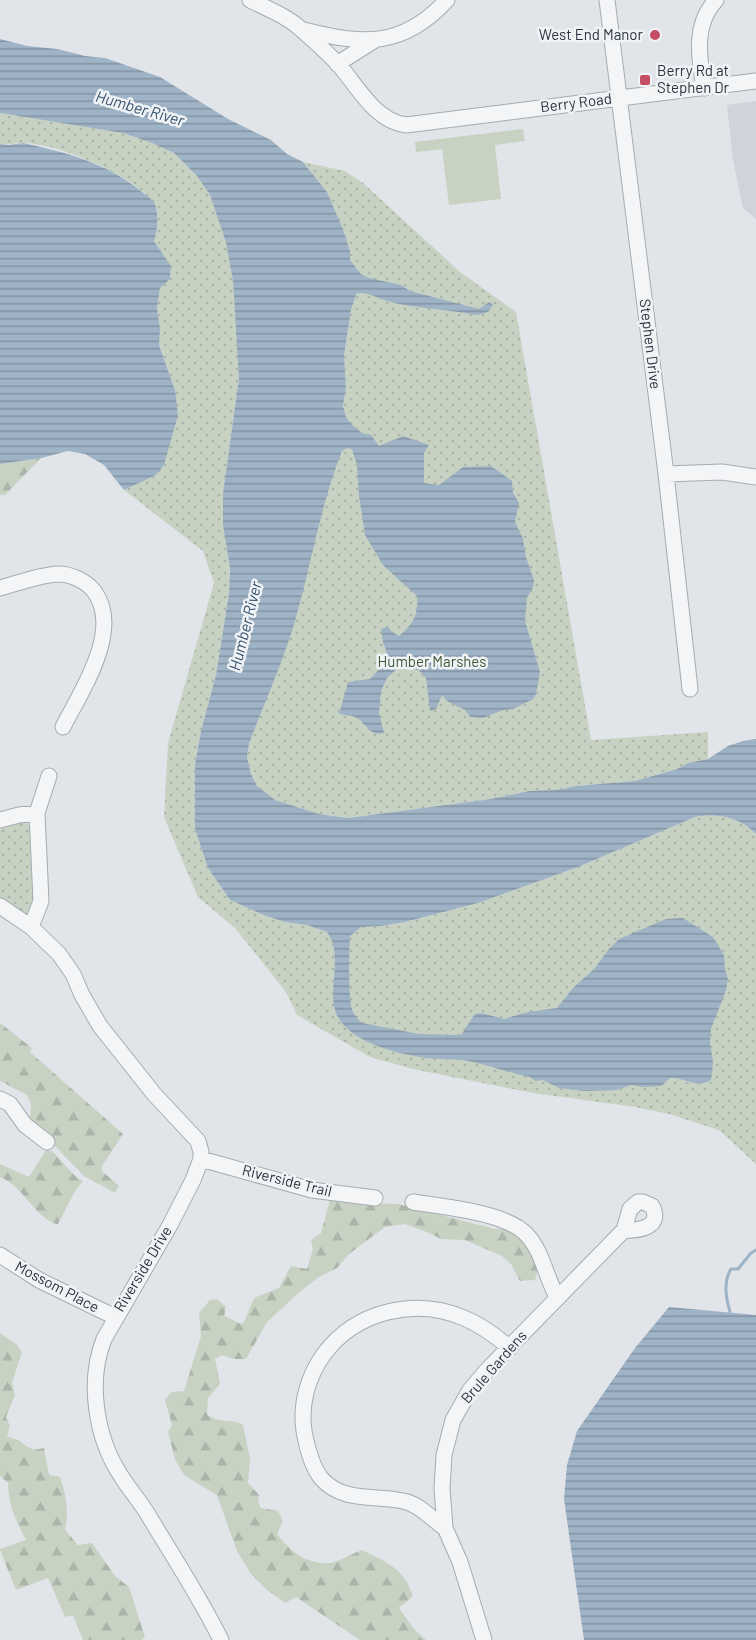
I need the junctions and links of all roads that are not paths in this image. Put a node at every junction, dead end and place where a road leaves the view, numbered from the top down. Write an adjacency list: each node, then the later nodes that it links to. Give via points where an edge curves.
1 (250, 0): 5 (street)
2 (447, 0): 6 (street, via 425,21)
3 (607, 0): 10 (street, Stephen Drive)
4 (716, 0): 9 (street, via 706,14 699,42)
5 (301, 29): 6 (street, via 341,39); 7 (street)
6 (375, 40): 7 (street)
7 (338, 64): 10 (street, Berry Road, via 381,116 397,124)
8 (756, 81): 9 (street, Berry Road)
9 (704, 88): 10 (street, Berry Road)
10 (619, 98): 11 (street, Stephen Drive)
11 (666, 474): 12 (street, via 722,472); 14 (street, Stephen Drive)
12 (756, 477)
13 (0, 588): 15 (street, via 49,575 71,576 90,587 102,607 101,646)
14 (690, 689)
15 (63, 727)
16 (49, 776): 17 (street)
17 (37, 813): 18 (street); 20 (street, via 41,901)
18 (0, 820)
19 (0, 906): 20 (street)
20 (32, 927): 23 (street, via 67,964 100,1026 127,1062 198,1141)
21 (0, 1099): 22 (street, via 10,1104 26,1125)
22 (47, 1142)
23 (201, 1159): 24 (street, Riverside Trail, via 312,1190); 29 (street, Riverside Drive, via 170,1225)
24 (375, 1198)
25 (413, 1202): 28 (street, via 498,1217 519,1228 534,1246)
26 (624, 1230): 28 (street, Brule Gardens)
27 (0, 1255): 29 (street, Mossom Place, via 39,1280)
28 (557, 1297): 30 (street, Brule Gardens)
29 (115, 1317): 34 (street, Riverside Drive, via 96,1367 96,1400 104,1439 120,1475 138,1498)
30 (510, 1348): 31 (street, Brule Gardens, via 460,1406 444,1455); 32 (street, via 463,1317 408,1308 361,1321 341,1334 319,1361 306,1389 303,1421 310,1454 321,1478 341,1493)
31 (442, 1488): 32 (street, via 427,1500); 33 (street, Brule Gardens)
32 (413, 1504): 33 (street)
33 (445, 1528): 35 (street, Brule Gardens)
34 (221, 1640)
35 (484, 1640)

